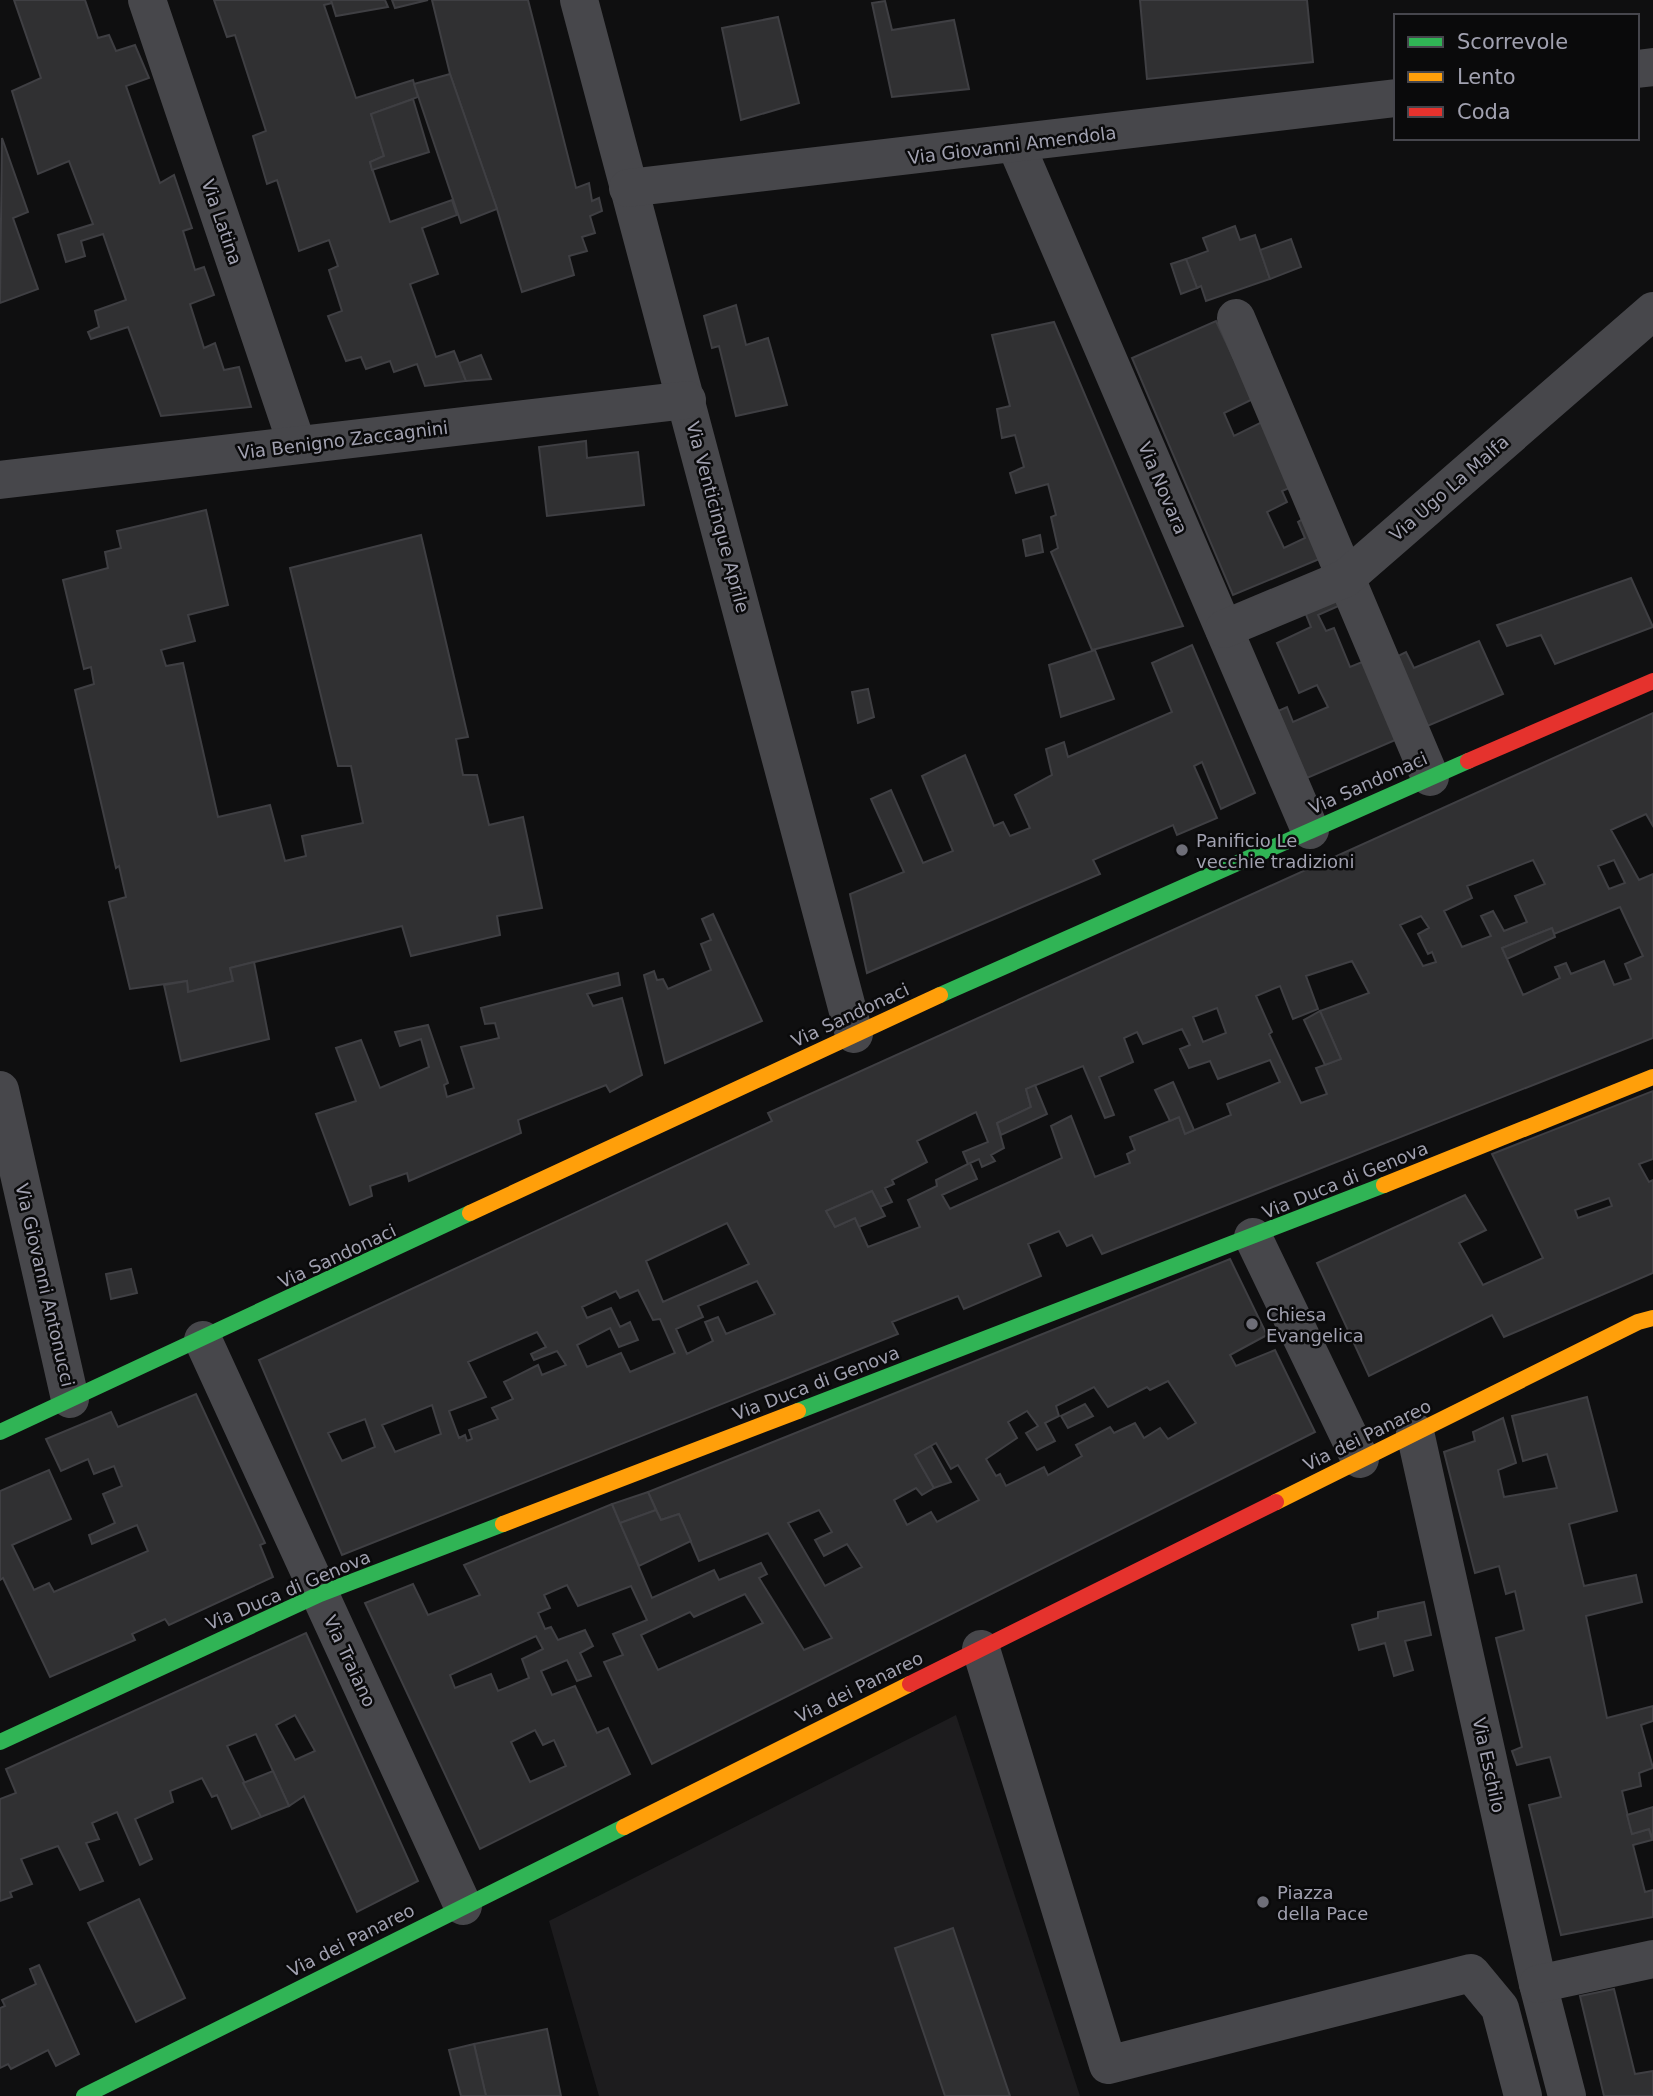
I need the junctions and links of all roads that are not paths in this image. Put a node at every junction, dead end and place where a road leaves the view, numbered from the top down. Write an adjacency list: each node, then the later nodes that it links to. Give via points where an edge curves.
1 (148, 0): 9 (street, Via Latina)
2 (579, 0): 5 (street, Via Venticinque Aprile)
3 (1394, 99): 4 (street, Via Giovanni Amendola)
4 (1016, 145): 5 (street, Via Giovanni Amendola); 12 (street, Via Novara)
5 (628, 188): 8 (street, Via Venticinque Aprile)
6 (1653, 311): 11 (street, Via Ugo La Malfa)
7 (1236, 318): 11 (street)
8 (687, 400): 9 (street, Via Benigno Zaccagnini); 16 (street, Via Venticinque Aprile)
9 (297, 445): 10 (street, Via Benigno Zaccagnini)
10 (0, 480)
11 (1346, 578): 12 (street, Via Ugo La Malfa); 14 (street)
12 (1224, 629): 15 (street, Via Novara)
13 (1653, 681): 14 (street, Via Sandonaci)
14 (1430, 776): 15 (street, Via Sandonaci)
15 (1310, 830): 16 (street, Via Sandonaci)
16 (854, 1034): 21 (street, Via Sandonaci)
17 (1653, 1077): 19 (street, Via Duca di Genova)
18 (0, 1090): 22 (street, Via Giovanni Antonucci)
19 (1252, 1237): 25 (street); 26 (street, Via Duca di Genova)
20 (1653, 1318): 24 (street, Via dei Panareo)
21 (203, 1340): 22 (street, Via Sandonaci); 26 (street, Via Traiano)
22 (70, 1399): 23 (street, Via Sandonaci)
23 (0, 1432)
24 (1415, 1432): 25 (street, Via dei Panareo); 31 (street, Via Eschilo)
25 (1360, 1459): 27 (street, Via dei Panareo)
26 (320, 1594): 28 (street, Via Duca di Genova); 29 (street, Via Traiano)
27 (981, 1649): 29 (street, Via dei Panareo); 32 (street)
28 (0, 1742)
29 (463, 1906): 33 (street, Via dei Panareo)
30 (1653, 1959): 31 (street)
31 (1538, 1984): 35 (street, Via Eschilo)
32 (1113, 2081): 34 (street, via 1471,1973 1500,2008)
33 (84, 2096)
34 (1523, 2096)
35 (1567, 2096)

